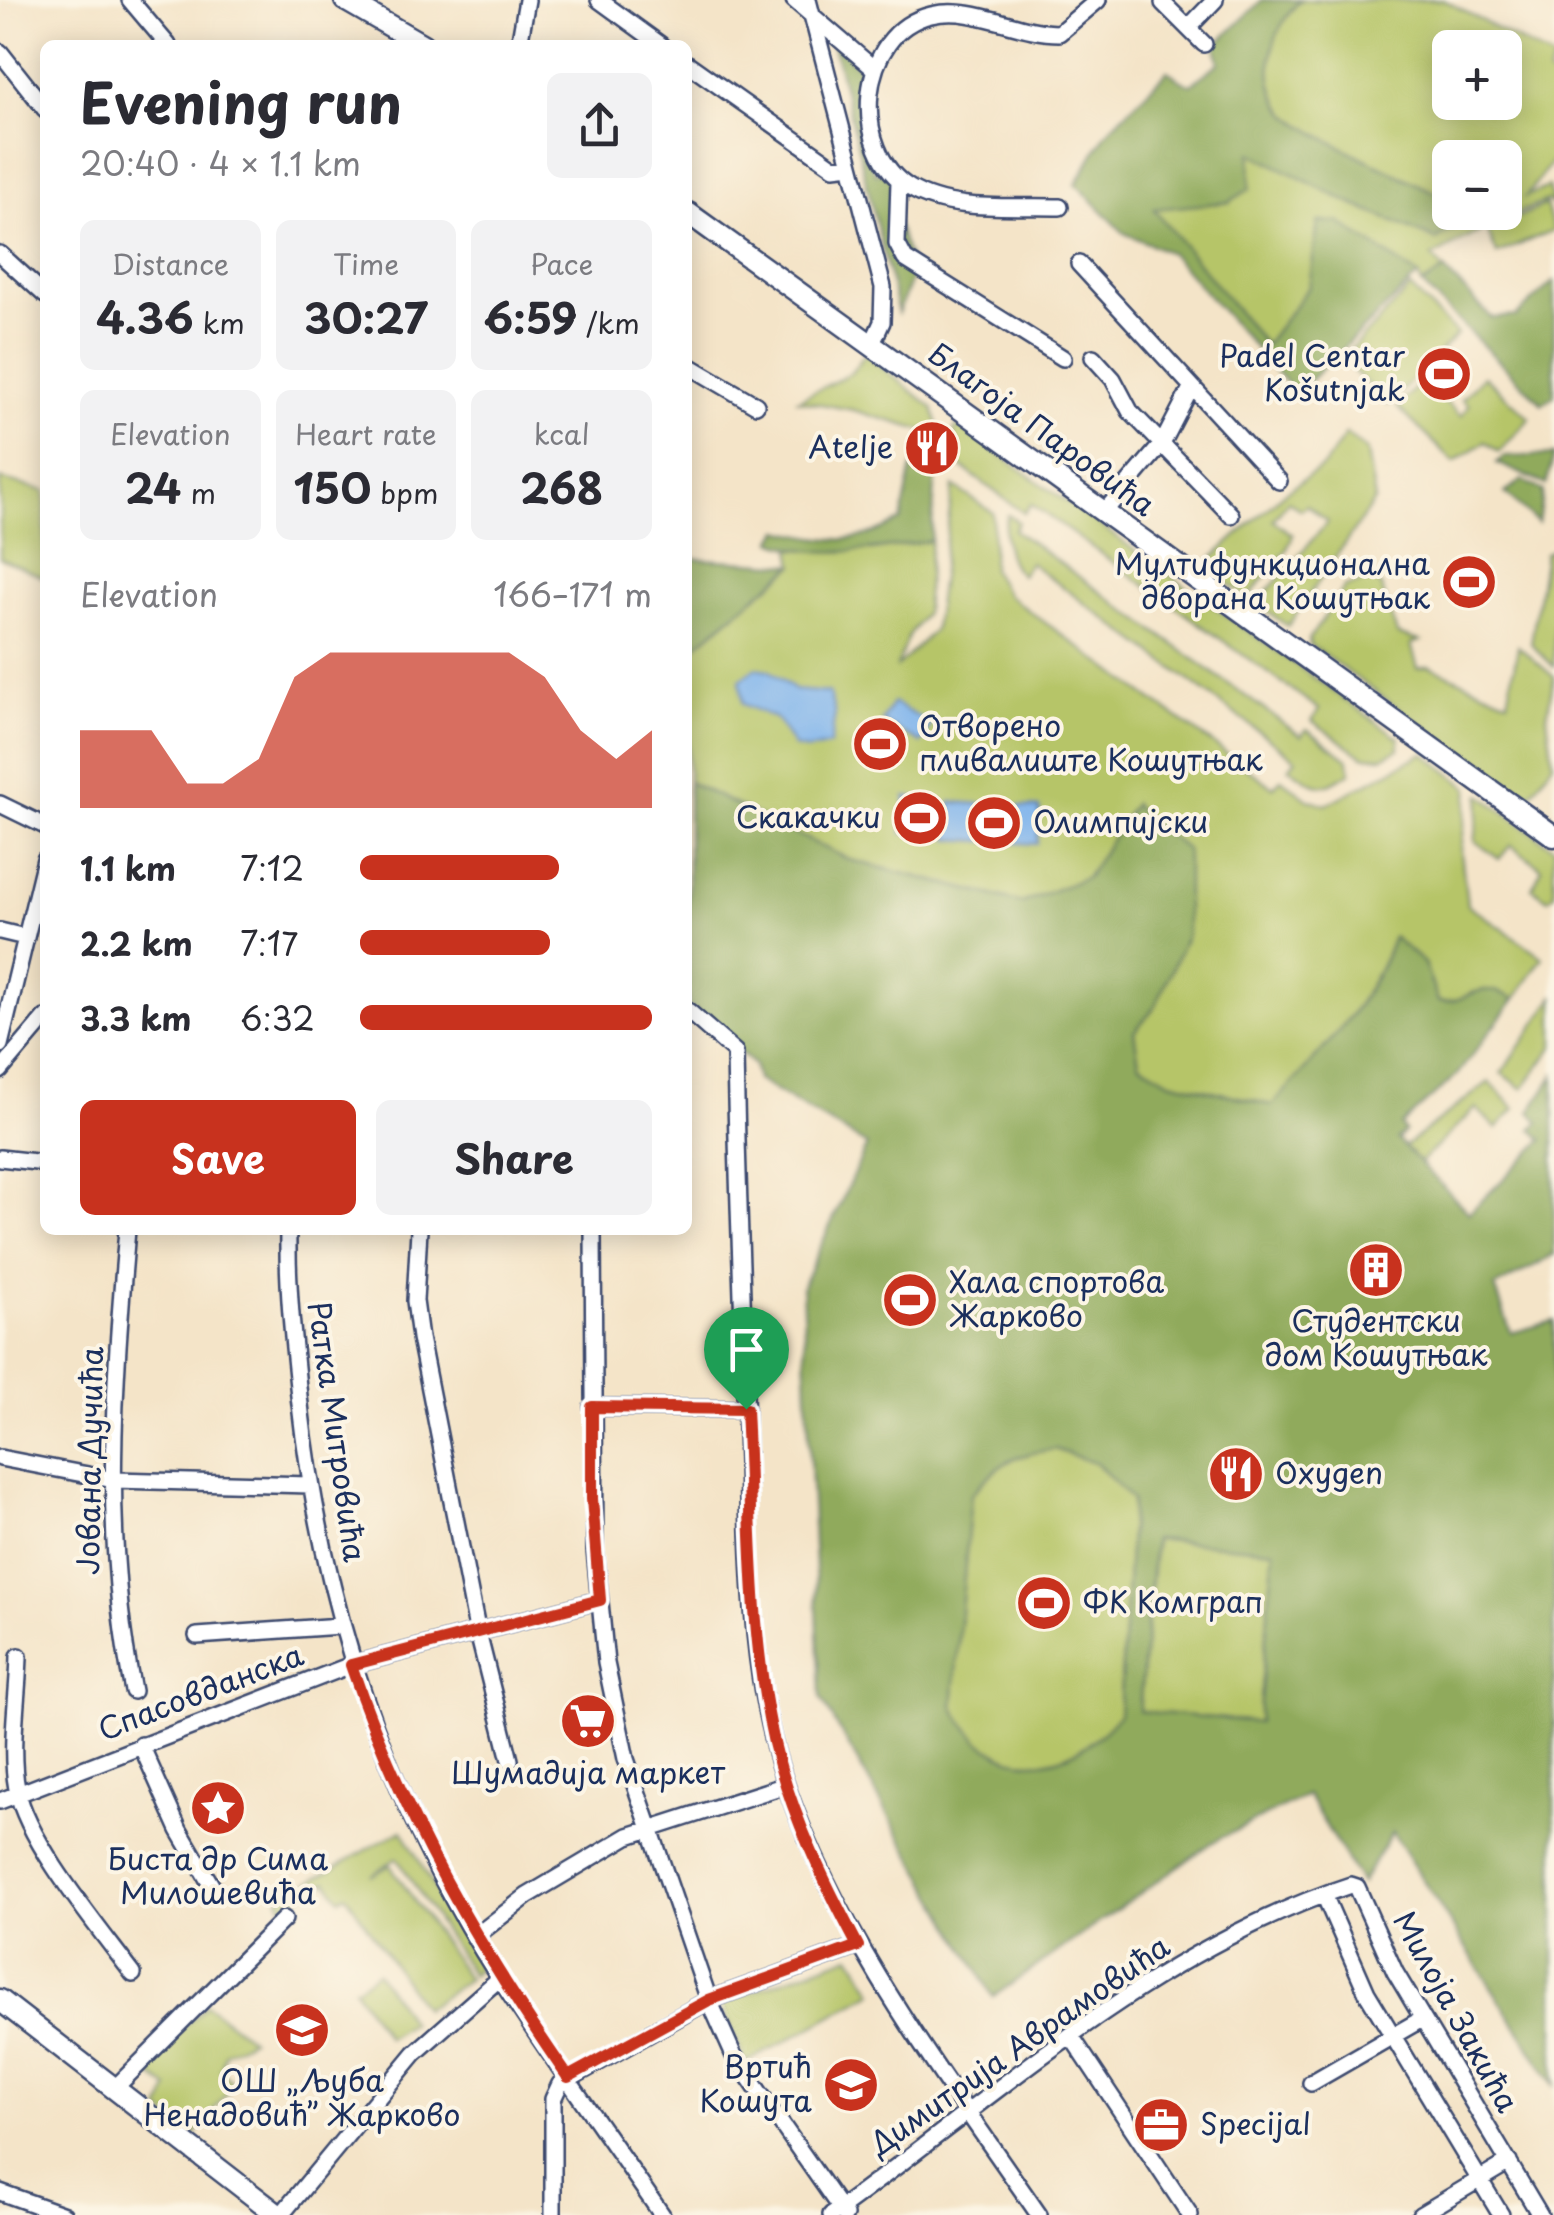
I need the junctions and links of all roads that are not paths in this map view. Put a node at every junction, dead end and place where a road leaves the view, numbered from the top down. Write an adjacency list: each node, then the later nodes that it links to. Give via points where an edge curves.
1 (130, 0): 11 (street)
2 (345, 0): 12 (main road)
3 (527, 0): 13 (street)
4 (599, 0): 14 (street)
5 (794, 0): 9 (street)
6 (1098, 0): 18 (street, via 1067,30 1051,33 934,14 904,28)
7 (1215, 0): 10 (street)
8 (1163, 3): 10 (street)
9 (810, 8): 18 (street); 20 (street)
10 (1188, 28): 15 (street)
11 (164, 40)
12 (414, 40)
13 (521, 40)
14 (654, 40)
15 (1204, 44)
16 (0, 52): 19 (street)
17 (692, 67): 20 (street, via 834,167)
18 (872, 67): 21 (street, via 876,137)
19 (40, 103)
20 (850, 165): 27 (street, via 884,291)
21 (899, 180): 22 (street, via 952,202); 29 (street, via 896,244 904,259)
22 (1060, 207)
23 (692, 216): 27 (main road, Благоја Паровића)
24 (0, 254): 26 (street)
25 (1079, 264): 31 (street)
26 (40, 291)
27 (872, 346): 35 (main road, Благоја Паровића)
28 (1093, 357): 33 (street, Благоја Паровића)
29 (1063, 358)
30 (692, 368): 32 (street)
31 (1191, 388): 33 (street); 34 (street)
32 (756, 405)
33 (1162, 444): 35 (street); 36 (street, Благоја Паровића)
34 (1279, 480)
35 (1104, 512): 39 (main road, Благоја Паровића)
36 (1231, 515)
37 (0, 804): 38 (street)
38 (40, 824)
39 (1554, 836)
40 (40, 877): 42 (street)
41 (0, 931): 42 (street)
42 (25, 935): 43 (street); 46 (street)
43 (40, 936)
44 (692, 1014): 55 (street, via 735,1052)
45 (40, 1024): 47 (street)
46 (0, 1045)
47 (0, 1071)
48 (0, 1158): 49 (street)
49 (40, 1162)
50 (127, 1235): 57 (street, Јована Дучића)
51 (288, 1235): 58 (street, Ратка Митровића)
52 (420, 1235): 61 (street, via 417,1321)
53 (593, 1235): 54 (street)
54 (592, 1407): 55 (street); 59 (street)
55 (746, 1409): 68 (street, via 757,1635)
56 (0, 1458): 57 (street)
57 (114, 1480): 58 (street); 65 (street, Јована Дучића, via 116,1592)
58 (310, 1485): 60 (street, Ратка Митровића)
59 (600, 1600): 61 (street, Спасовданска); 71 (street, via 616,1716)
60 (340, 1626): 62 (street); 64 (street, Ратка Митровића)
61 (477, 1630): 64 (street, Спасовданска); 67 (street)
62 (197, 1636)
63 (19, 1656): 69 (street)
64 (351, 1665): 66 (street, Спасовданска); 76 (street, Ратка Митровића, via 410,1812)
65 (134, 1692)
66 (142, 1745): 69 (street, Спасовданска); 73 (street)
67 (510, 1760)
68 (786, 1785): 71 (street); 77 (street)
69 (18, 1794): 70 (street, Спасовданска); 78 (street, via 80,1902)
70 (0, 1801)
71 (646, 1828): 76 (street, via 572,1867); 81 (street)
72 (1356, 1886): 74 (street, Димитрија Аврамовића); 82 (street, Милоја Закића)
73 (214, 1890)
74 (1324, 1896): 83 (street, Димитрија Аврамовића, via 1190,1958); 84 (street, Милоја Закића)
75 (284, 1919): 87 (street)
76 (476, 1936): 79 (street, Ратка Митровића)
77 (858, 1946): 81 (street); 88 (street)
78 (132, 1974)
79 (500, 1978): 85 (street, Ратка Митровића); 94 (street, via 415,2053)
80 (0, 2000): 87 (main road)
81 (709, 2000): 85 (street); 92 (street, via 743,2070)
82 (1422, 2019): 84 (street); 89 (street, Милоја Закића)
83 (1071, 2036): 88 (street, Димитрија Аврамовића); 98 (street)
84 (1394, 2036): 86 (street); 90 (street, Милоја Закића)
85 (568, 2077): 95 (street, via 553,2096); 96 (street, Ратка Митровића)
86 (1311, 2084)
87 (113, 2090): 94 (main road)
88 (969, 2112): 92 (street, Димитрија Аврамовића); 97 (street)
89 (1509, 2162): 90 (street); 101 (street, Милоја Закића)
90 (1478, 2180): 99 (street); 100 (street, Милоја Закића)
91 (0, 2192): 93 (street)
92 (839, 2213)
93 (64, 2215)
94 (280, 2215)
95 (553, 2215)
96 (662, 2215)
97 (1039, 2215)
98 (1190, 2215)
99 (1420, 2215)
100 (1500, 2215)
101 (1540, 2215)

